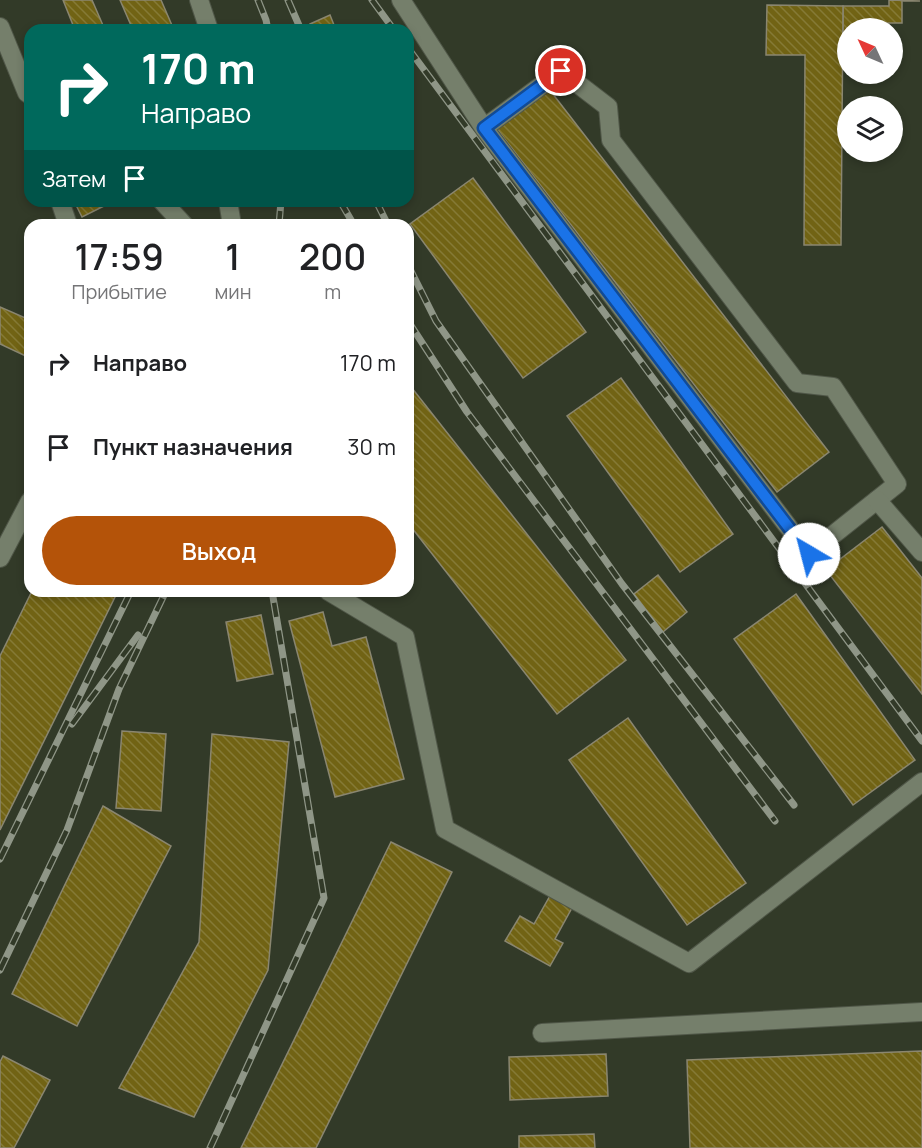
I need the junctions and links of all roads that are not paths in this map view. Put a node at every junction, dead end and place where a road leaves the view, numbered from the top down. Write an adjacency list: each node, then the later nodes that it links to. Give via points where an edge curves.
1 (199, 0): 3 (lane)
2 (401, 0): 6 (lane)
3 (207, 24)
4 (0, 27): 5 (lane)
5 (24, 85)
6 (484, 128): 9 (lane, via 809,554); 9 (lane, via 561,71 608,107 611,140 797,383 833,387 897,484)
7 (168, 207): 8 (lane)
8 (178, 219)
9 (877, 500): 11 (lane)
10 (24, 512): 12 (lane)
11 (922, 552)
12 (0, 558)
13 (338, 597): 14 (lane, via 405,637 446,829 689,963)
14 (922, 782)
15 (922, 1012): 16 (lane)
16 (542, 1033)

